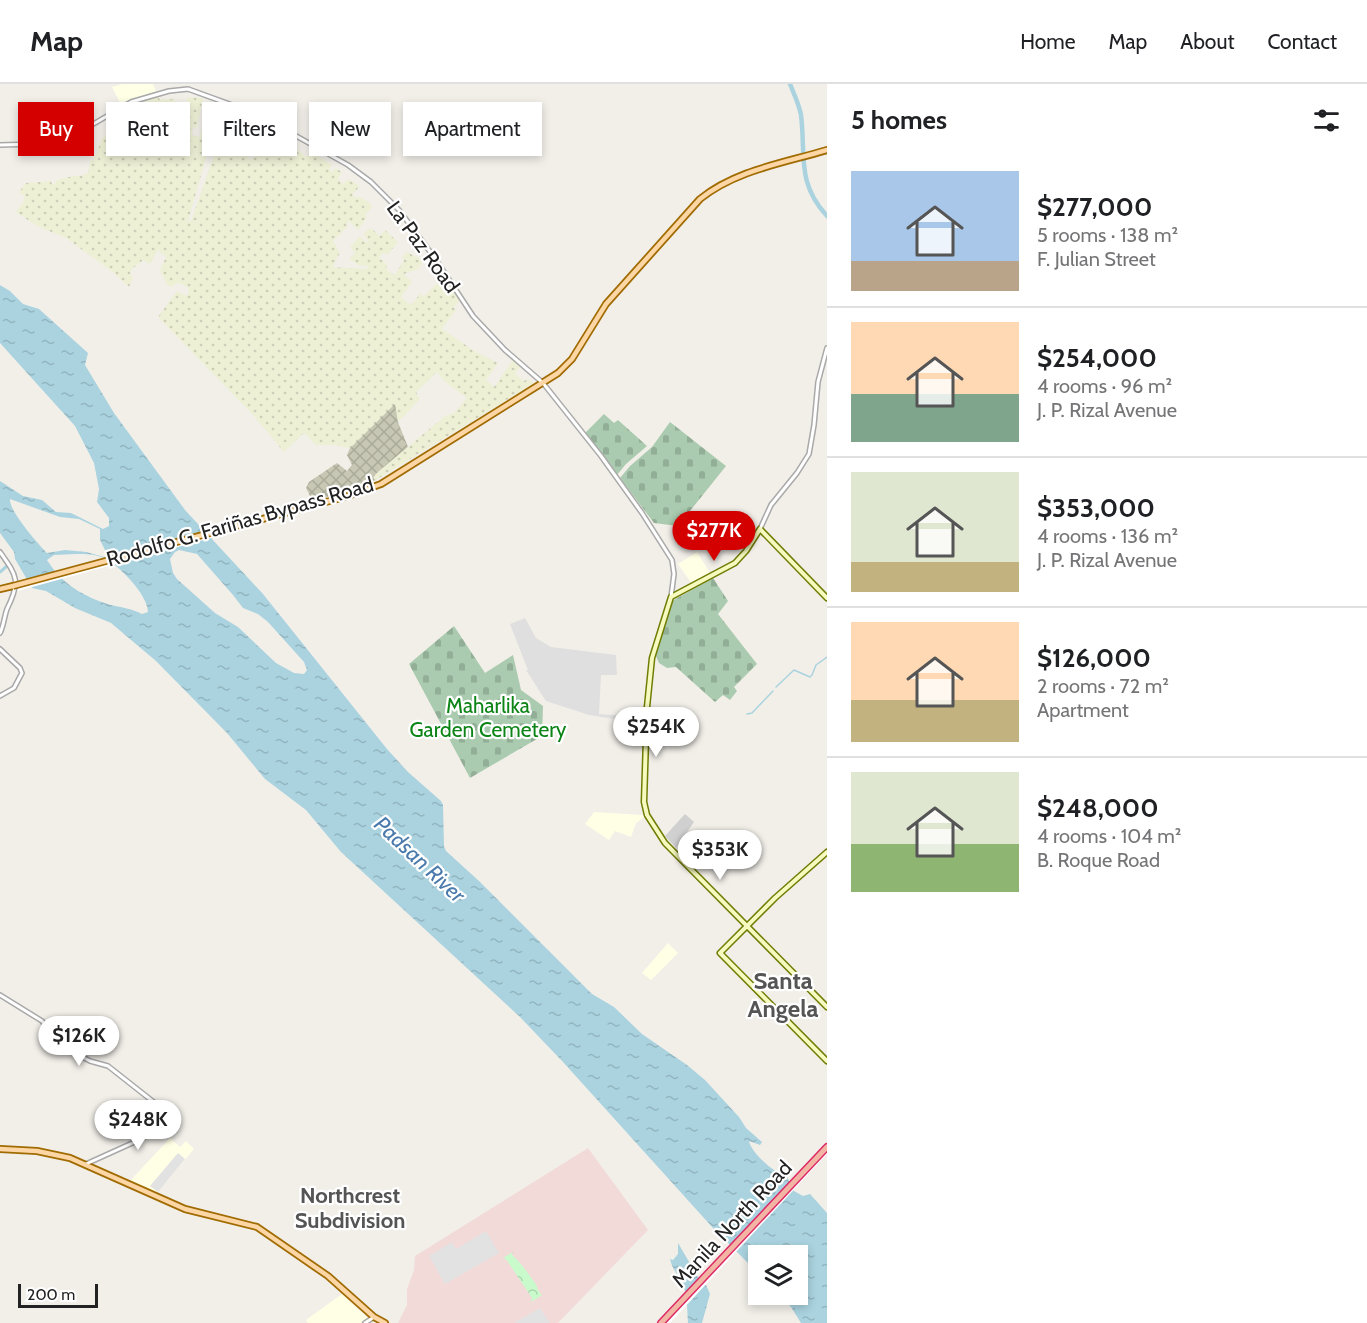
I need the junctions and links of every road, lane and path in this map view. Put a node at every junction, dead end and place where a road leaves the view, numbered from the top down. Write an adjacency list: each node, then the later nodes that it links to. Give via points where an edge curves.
1 (0, 145): 4 (street, La Paz Road, via 36,144 78,133 130,102 177,89 200,92 257,114 348,165 385,195 416,231 473,316)
2 (827, 150): 4 (main road, Rodolfo G. Fariñas Bypass Road, via 732,178 712,189 606,304 567,366)
3 (827, 348): 5 (street, via 818,382 809,454 771,505)
4 (543, 383): 7 (main road, Rodolfo G. Fariñas Bypass Road, bridge, via 381,484); 8 (street, La Paz Road, via 616,477 672,560)
5 (760, 529): 8 (main road, via 730,566); 9 (main road)
6 (0, 552): 10 (street, via 15,580 14,598)
7 (0, 589)
8 (671, 597): 14 (main road, via 652,658 644,806 665,843)
9 (827, 598)
10 (0, 633)
11 (0, 649): 12 (street, via 22,673 14,687)
12 (0, 696)
13 (827, 852): 14 (main road)
14 (747, 924): 16 (main road); 17 (main road, via 720,953)
15 (0, 995): 20 (street, via 42,1021 63,1047 108,1066 174,1118 139,1140)
16 (827, 1007)
17 (827, 1061)
18 (0, 1149): 20 (main road, via 37,1151)
19 (827, 1150): 24 (highway, Manila North Road); 25 (highway, Manila North Road)
20 (87, 1164): 21 (main road, via 185,1209 262,1229 328,1276)
21 (374, 1317): 22 (street); 23 (main road)
22 (365, 1323)
23 (385, 1323)
24 (661, 1323)
25 (666, 1323)

